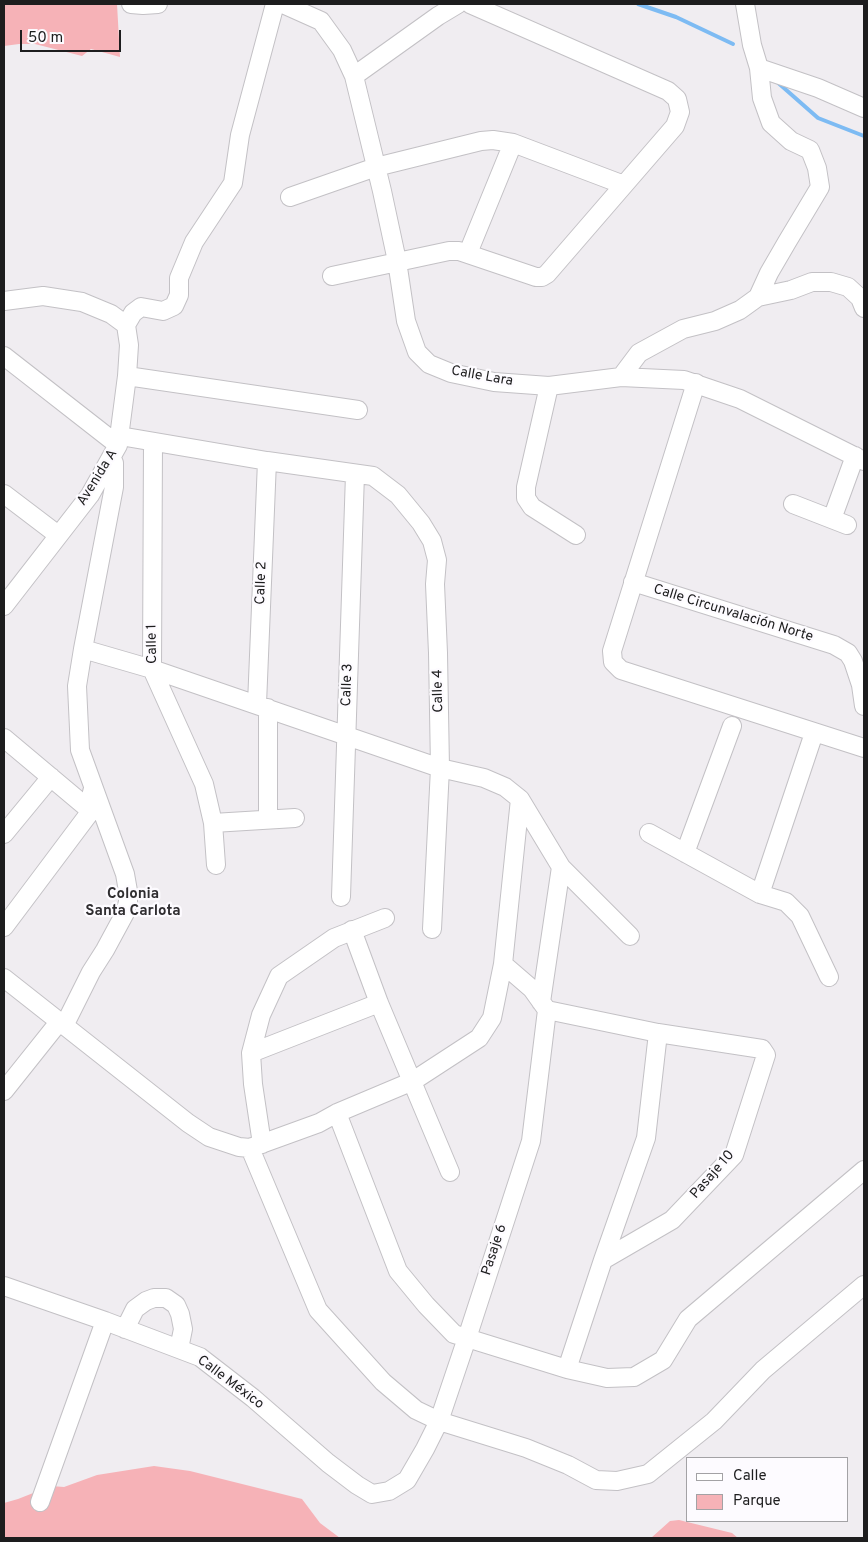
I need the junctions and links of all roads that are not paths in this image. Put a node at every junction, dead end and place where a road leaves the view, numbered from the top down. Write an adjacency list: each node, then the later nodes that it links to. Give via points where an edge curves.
1 (131, 4): 2 (street)
2 (158, 4)
3 (275, 4): 21 (street, via 240,135 233,183 194,242 179,278 179,295 174,306 163,311 141,307)
4 (458, 4): 9 (street)
5 (470, 4): 13 (street, via 668,91 677,99 680,112 676,126)
6 (746, 4): 8 (street)
7 (295, 6): 9 (street, Calle Lara, via 320,21 342,50)
8 (759, 68): 10 (street); 18 (street, via 762,98 771,123 791,141 810,150 820,187)
9 (354, 76): 12 (street, Calle Lara)
10 (864, 108)
11 (513, 143): 12 (street, via 481,141); 13 (street); 15 (street)
12 (376, 167): 14 (street); 16 (street, Calle Lara)
13 (624, 185): 15 (street, via 542,277)
14 (290, 196)
15 (468, 253): 16 (street, via 449,251)
16 (397, 261): 17 (street); 26 (street, Calle Lara, via 406,321 417,352 429,364 451,373 494,382)
17 (332, 276)
18 (758, 298): 20 (street, via 812,282 831,282 848,287 860,298); 24 (street, via 740,310 683,329 640,352)
19 (4, 300): 21 (street, via 43,296 82,302 111,314)
20 (864, 308)
21 (126, 325): 23 (street, Avenida A, via 129,345)
22 (4, 356): 29 (street)
23 (127, 376): 27 (street); 29 (street, Avenida A)
24 (621, 377): 25 (street, Calle Lara); 26 (street, Calle Lara)
25 (696, 383): 30 (street, Calle Lara, via 740,399); 37 (street)
26 (549, 386): 36 (street, via 526,498 532,508)
27 (358, 410)
28 (153, 442): 29 (street); 31 (street); 40 (street, Calle 1)
29 (117, 446): 35 (street, Avenida A, via 90,495); 39 (street, via 114,487)
30 (859, 458): 34 (street, via 839,522)
31 (267, 461): 32 (street); 42 (street, Calle 2)
32 (355, 474): 46 (street, Calle 3); 49 (street, Calle 4, via 373,476 398,495 432,541 437,560)
33 (4, 494): 35 (street)
34 (793, 504)
35 (58, 535): 38 (street, Avenida A)
36 (576, 535)
37 (633, 582): 41 (street, Calle Circunvalación Norte, via 834,646 848,653); 45 (street, via 612,651 613,662 621,670)
38 (4, 606)
39 (83, 649): 40 (street); 51 (street, via 77,686 80,750)
40 (152, 668): 42 (street); 56 (street, Calle 1, via 204,784)
41 (863, 684): 43 (street)
42 (263, 706): 46 (street); 55 (street, Calle 2)
43 (864, 706)
44 (732, 726): 59 (street)
45 (814, 733): 48 (street); 62 (street)
46 (347, 735): 49 (street); 63 (street, Calle 3)
47 (4, 738): 50 (street)
48 (864, 748)
49 (440, 768): 52 (street, via 484,778 505,787); 66 (street, Calle 4)
50 (51, 777): 53 (street); 58 (street)
51 (91, 782): 53 (street); 74 (street, via 125,874 128,902 125,913)
52 (520, 799): 61 (street); 69 (street)
53 (91, 811): 65 (street)
54 (295, 818): 55 (street)
55 (268, 819): 56 (street)
56 (213, 823): 60 (street, Calle 1)
57 (649, 833): 59 (street)
58 (4, 834)
59 (685, 853): 62 (street)
60 (216, 864)
61 (561, 867): 68 (street); 73 (street, Pasaje 6)
62 (760, 894): 70 (street, via 786,902 794,908)
63 (341, 897)
64 (385, 918): 67 (street)
65 (4, 927)
66 (432, 929)
67 (352, 930): 72 (street); 76 (street, via 334,938 279,976 260,1014)
68 (630, 936)
69 (503, 964): 73 (street, via 532,989); 77 (street, via 492,1018 479,1038)
70 (829, 977)
71 (4, 978): 74 (street)
72 (379, 1003): 76 (street); 77 (street)
73 (544, 1006): 75 (street); 88 (street, Pasaje 6, via 531,1141)
74 (62, 1024): 78 (street); 80 (street, via 209,1137 239,1147)
75 (658, 1033): 83 (street, via 646,1138); 83 (street, Pasaje 10, via 762,1049 766,1058 734,1155 672,1220)
76 (251, 1053): 80 (street)
77 (413, 1081): 79 (street); 82 (street)
78 (4, 1091)
79 (337, 1113): 80 (street); 88 (street, via 398,1271 454,1334)
80 (256, 1146): 91 (street, via 318,1310 383,1382 416,1410)
81 (864, 1170): 90 (street, via 688,1319 663,1360 634,1377 607,1378)
82 (450, 1172)
83 (603, 1260): 90 (street)
84 (864, 1285): 91 (street, via 763,1370 714,1421 648,1474 616,1481 596,1480 526,1448)
85 (4, 1286): 86 (street, Calle México)
86 (105, 1321): 87 (street, Calle México); 93 (street)
87 (125, 1329): 89 (street, Calle México); 89 (street, via 135,1309 154,1298 166,1298 176,1305 180,1314 183,1329)
88 (467, 1338): 90 (street); 91 (street, Pasaje 6)
89 (179, 1349): 92 (street, Calle México, via 200,1357 328,1463 372,1494 389,1491)
90 (567, 1369)
91 (439, 1421): 92 (street, Pasaje 6)
92 (407, 1480)
93 (40, 1502)

